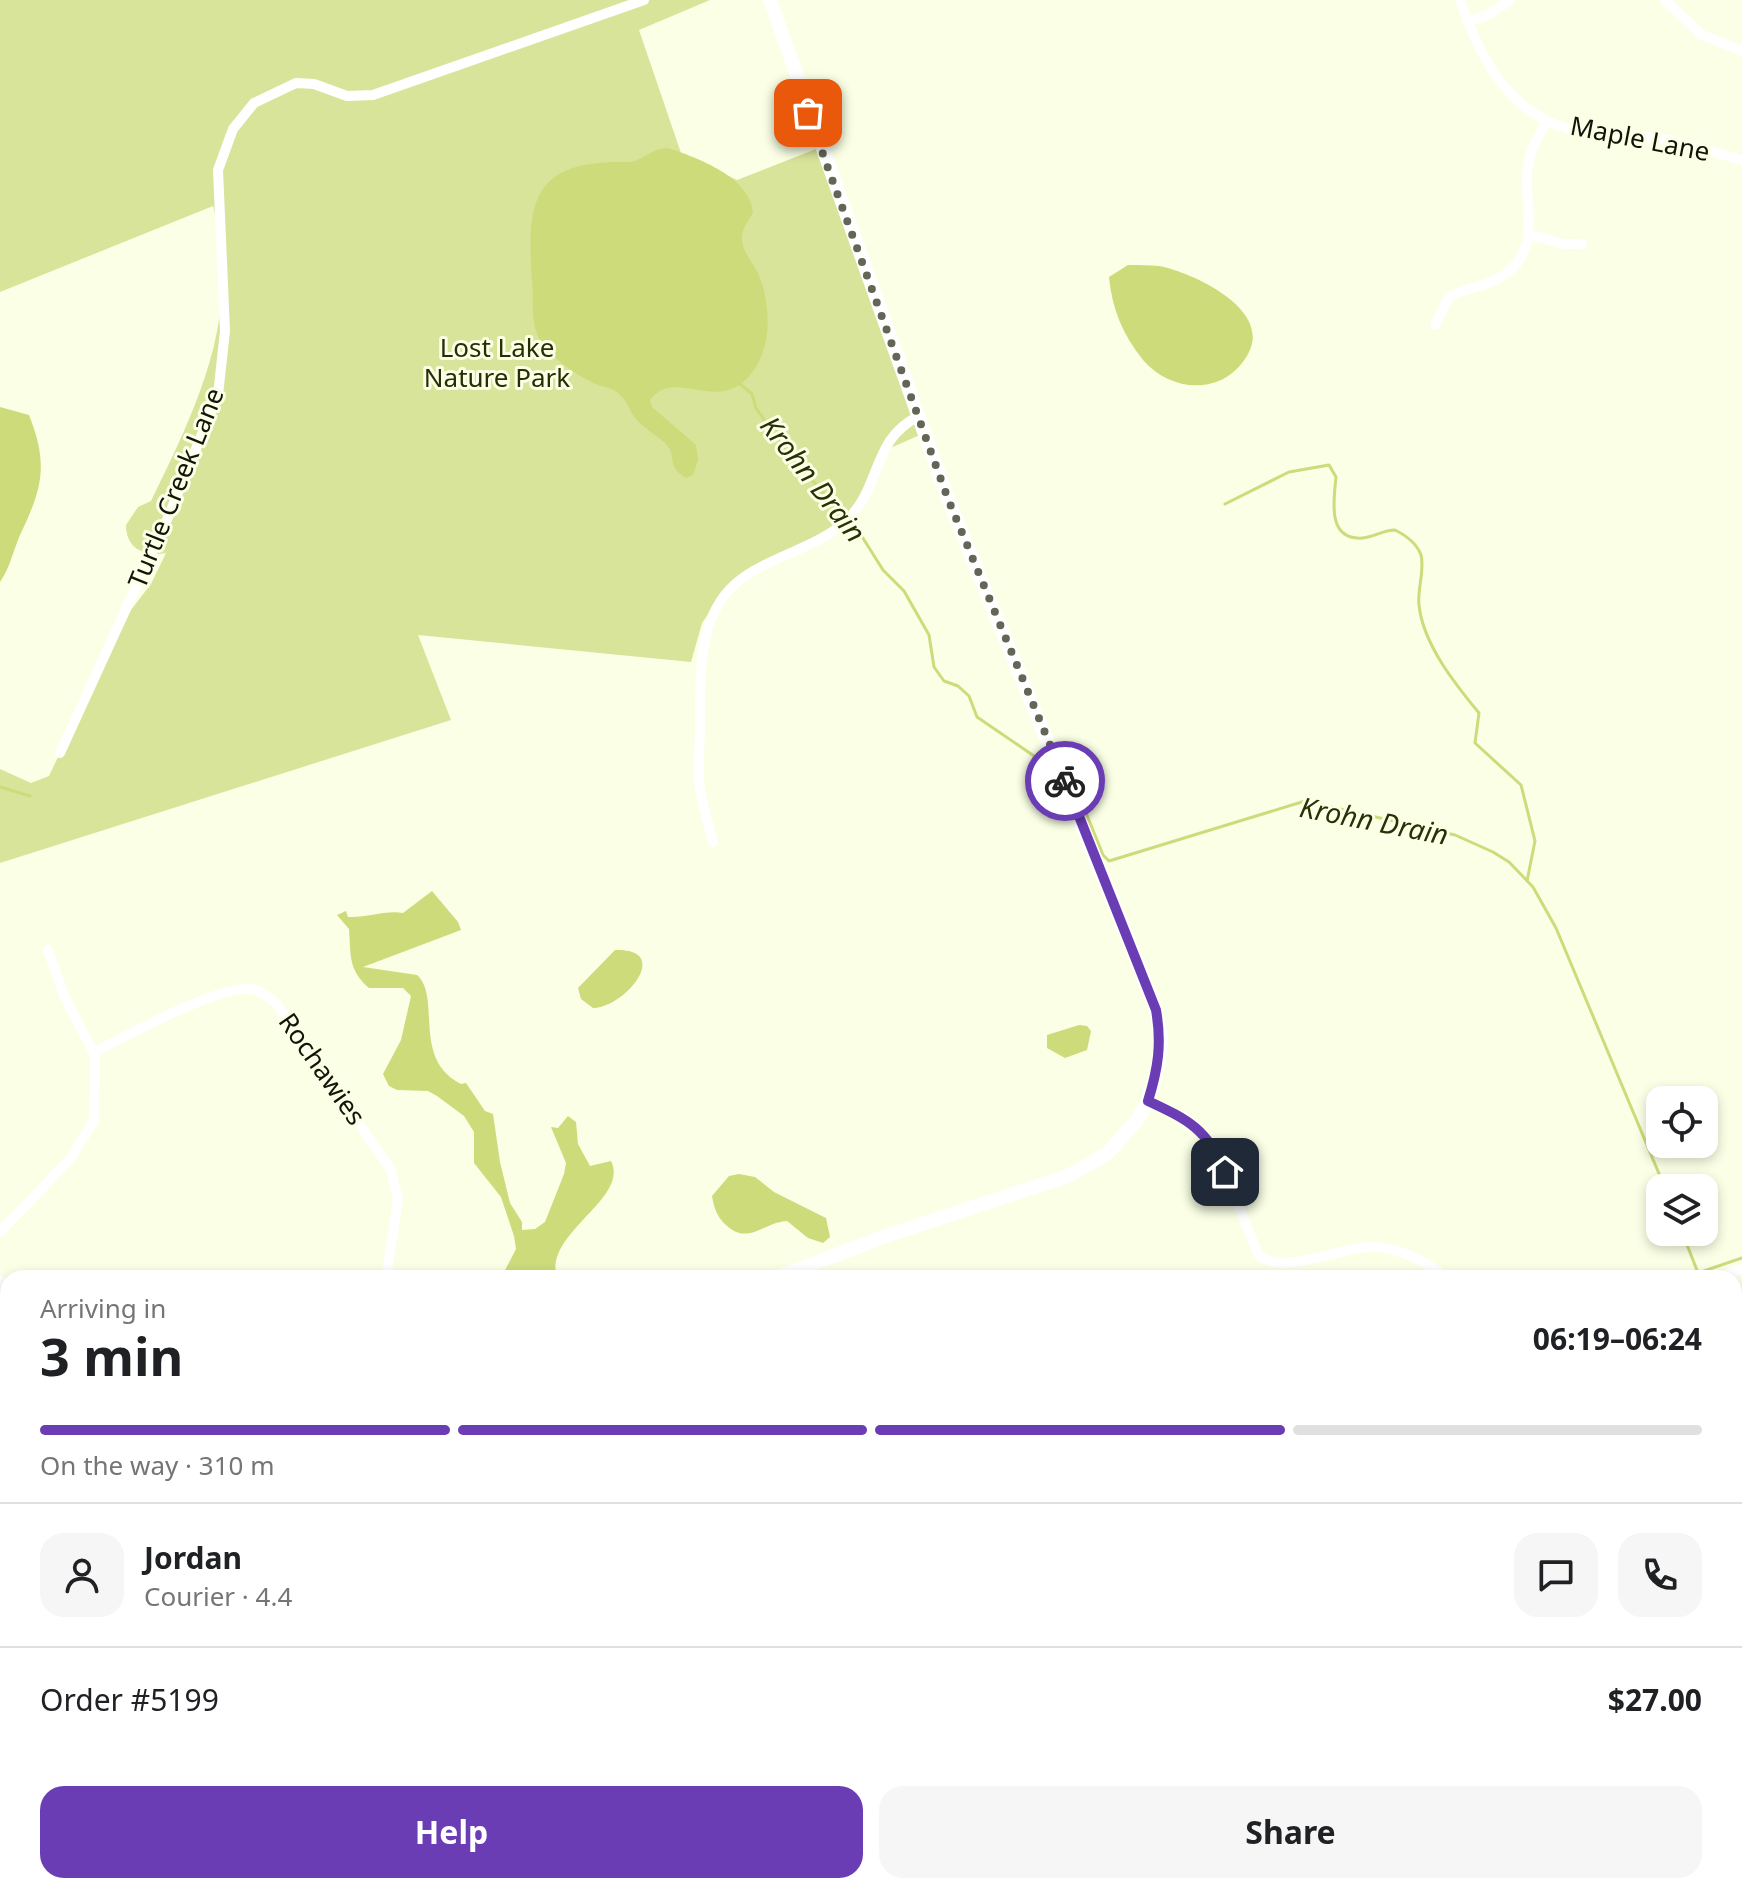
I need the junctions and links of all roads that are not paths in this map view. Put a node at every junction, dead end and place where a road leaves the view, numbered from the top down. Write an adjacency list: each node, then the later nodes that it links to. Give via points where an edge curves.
1 (644, 0): 14 (street, Turtle Creek Lane, via 373,95 347,96 296,83 254,103 239,119 218,170 225,331 218,395)
2 (770, 0): 13 (street)
3 (1460, 0): 6 (street, Maple Lane)
4 (1510, 0): 6 (street)
5 (1665, 0): 7 (street, via 1702,35)
6 (1467, 22): 8 (street, Maple Lane, via 1499,83 1517,102)
7 (1742, 51)
8 (1547, 120): 9 (street, Maple Lane, via 1581,132 1688,144); 10 (street, via 1528,165)
9 (1742, 160)
10 (1531, 235): 11 (street); 12 (street, via 1526,250 1499,279 1449,297)
11 (1582, 244)
12 (1435, 325)
13 (919, 416): 15 (street, via 899,426 885,445 872,482 848,520 756,569 718,604 703,647 700,704 700,792); 18 (street, via 1156,1010 1161,1039)
14 (60, 753)
15 (713, 842)
16 (48, 950): 17 (street, via 65,998)
17 (94, 1052): 19 (street, via 94,1121 69,1160); 20 (street, Rochawies, via 220,994 252,989 268,996 391,1170 398,1200)
18 (1148, 1101): 21 (street, via 1107,1154 1068,1176); 22 (street, via 1186,1118 1214,1145 1258,1254 1267,1262 1284,1265 1342,1249 1375,1247 1402,1252)
19 (0, 1232)
20 (387, 1270)
21 (797, 1270)
22 (1432, 1270)

